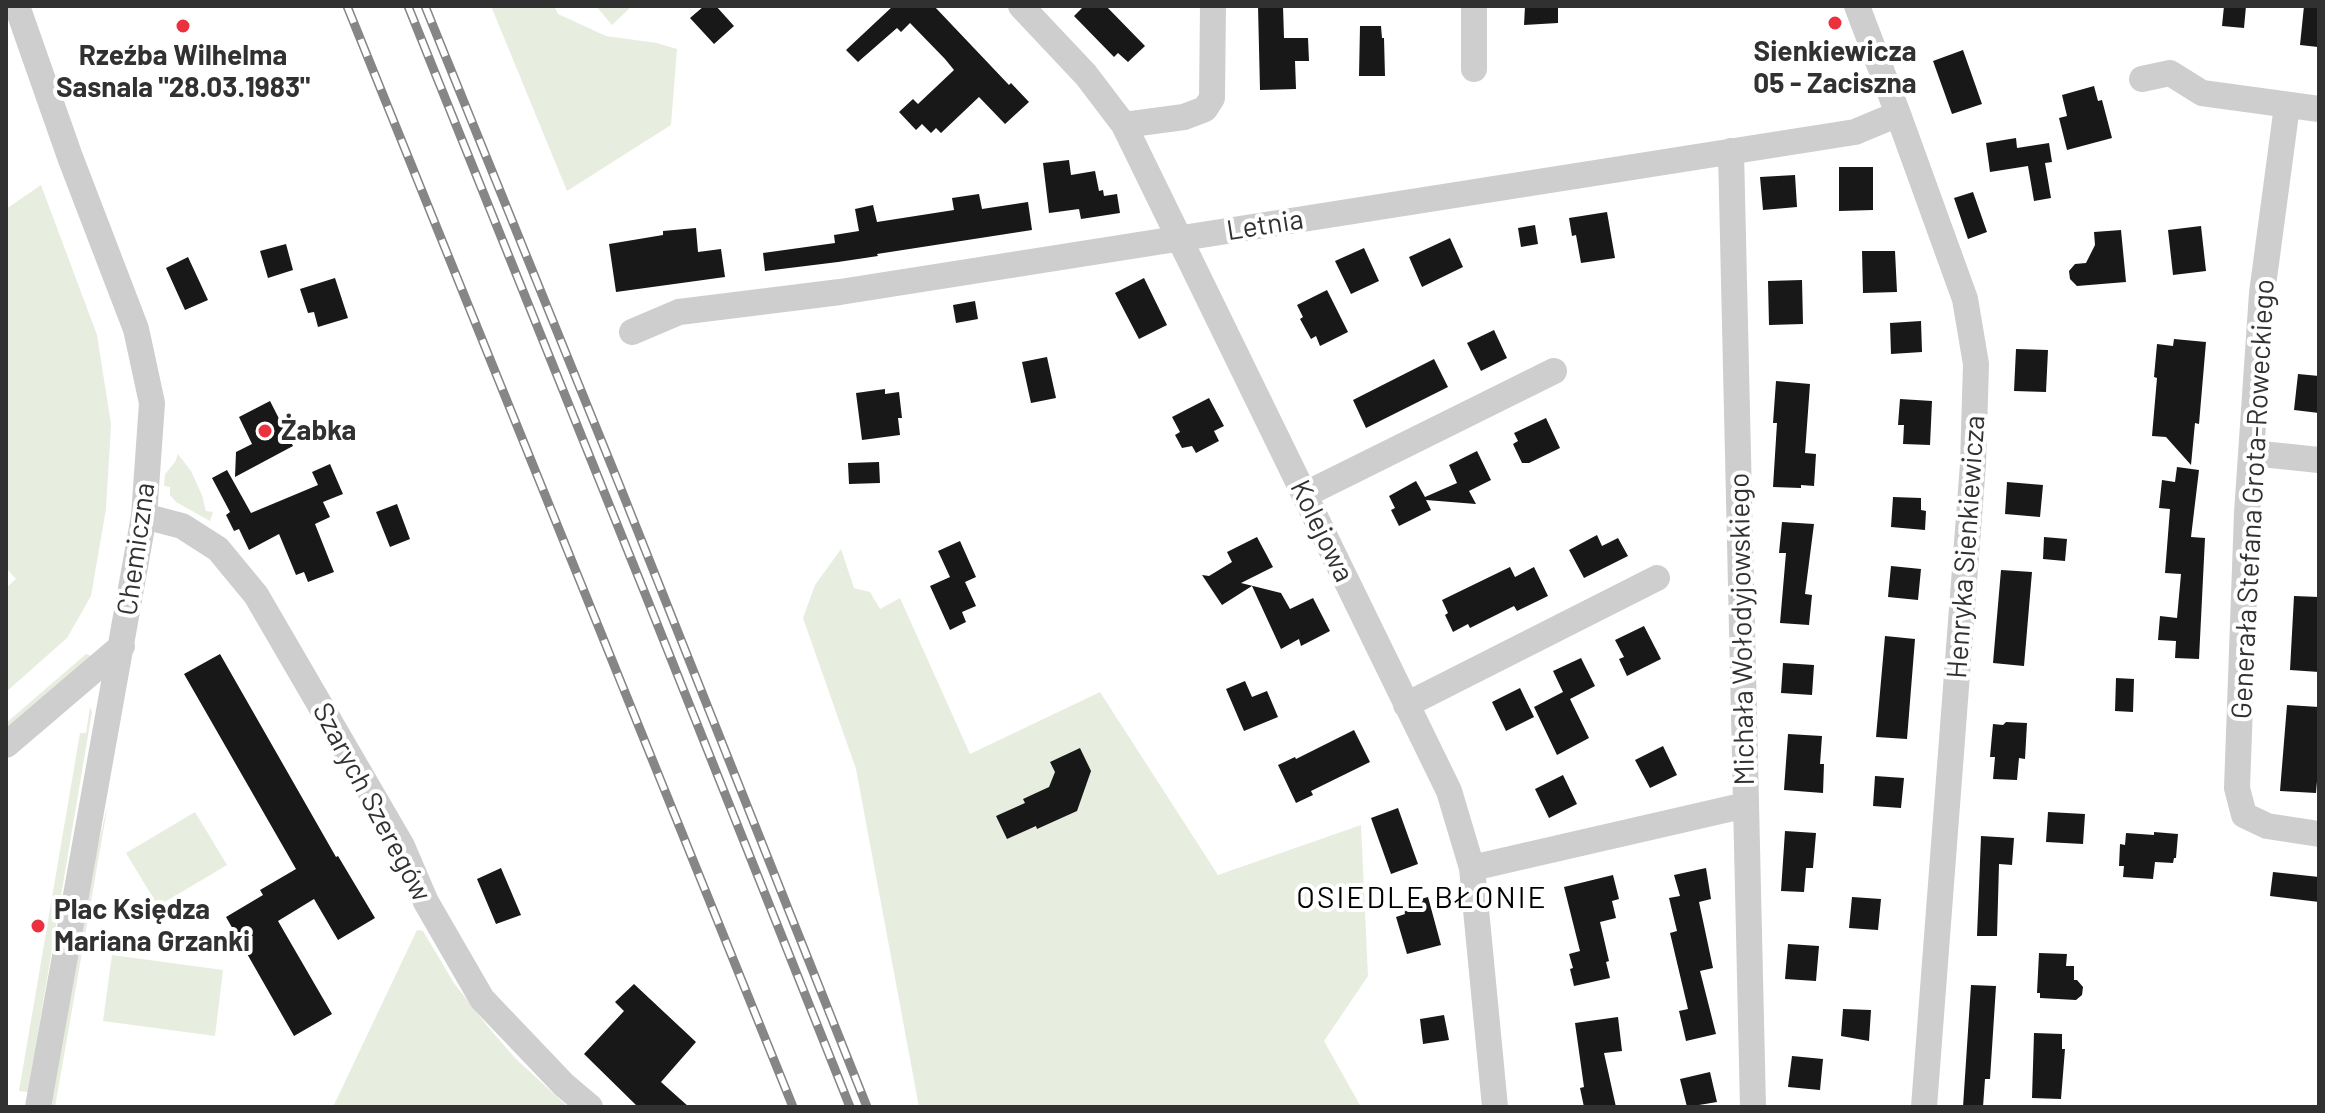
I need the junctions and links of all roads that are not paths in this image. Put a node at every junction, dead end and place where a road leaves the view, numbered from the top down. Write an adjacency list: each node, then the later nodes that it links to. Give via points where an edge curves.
1 (17, 6): 19 (street, Chemiczna, via 136,329 152,403)
2 (1021, 6): 11 (street, Kolejowa)
3 (1213, 6): 11 (street, via 1212,98 1205,109)
4 (1474, 6): 6 (street)
5 (1857, 6): 10 (street, Henryka Sienkiewicza)
6 (1474, 69)
7 (2142, 79): 8 (street, via 2170,73 2202,93)
8 (2287, 106): 9 (street); 16 (street, Generała Stefana Grota-Roweckiego, via 2262,293)
9 (2319, 109)
10 (1898, 114): 12 (street, Letnia, via 1855,132); 31 (street, Henryka Sienkiewicza, via 1965,299 1976,364)
11 (1124, 125): 13 (street, Kolejowa)
12 (1731, 151): 13 (street, Letnia); 24 (street, Michała Wołodyjowskiego)
13 (1179, 239): 14 (street, Letnia, via 679,312); 18 (street, Kolejowa)
14 (632, 332)
15 (1554, 371): 18 (street)
16 (2252, 453): 17 (street); 25 (street, Generała Stefana Grota-Roweckiego, via 2237,788 2244,815 2267,826)
17 (2319, 460)
18 (1304, 495): 22 (street, Kolejowa)
19 (144, 516): 21 (street, Chemiczna); 28 (street, Szarych Szeregów, via 182,526 218,549 256,595 402,846 426,902 482,999)
20 (1657, 578): 22 (street)
21 (122, 646): 23 (street); 27 (street, Chemiczna)
22 (1406, 705): 26 (street, Kolejowa, via 1449,791)
23 (6, 745)
24 (1746, 805): 26 (street); 30 (street, Michała Wołodyjowskiego)
25 (2319, 834)
26 (1472, 868): 29 (street, Kolejowa)
27 (38, 1107)
28 (590, 1107)
29 (1495, 1107)
30 (1753, 1107)
31 (1924, 1107)

